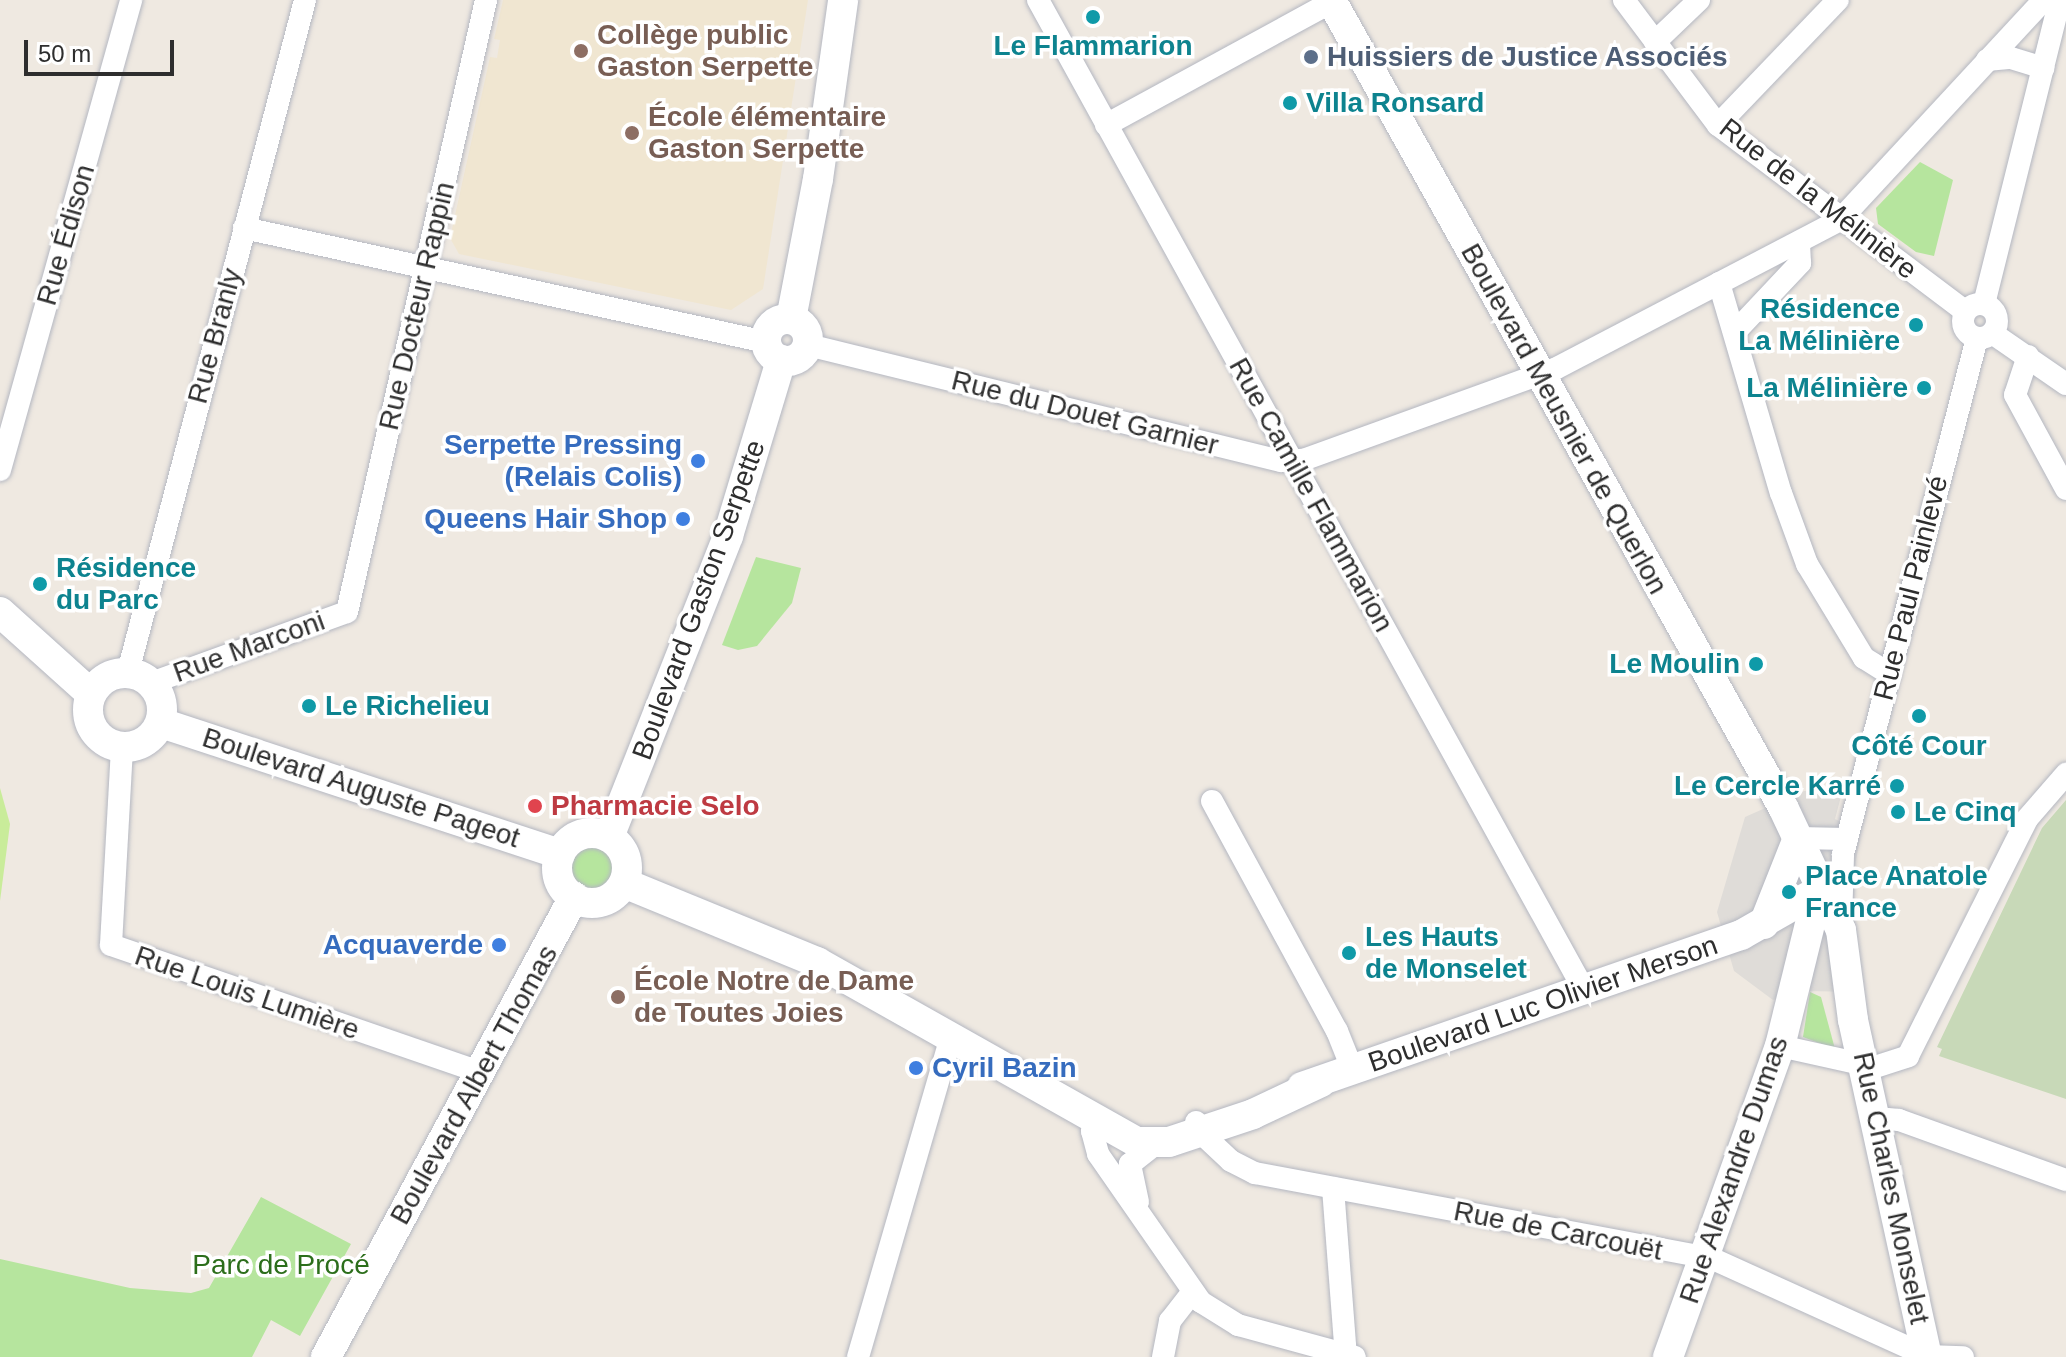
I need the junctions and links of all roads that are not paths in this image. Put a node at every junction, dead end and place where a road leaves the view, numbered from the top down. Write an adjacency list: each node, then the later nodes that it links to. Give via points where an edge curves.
1 (131, 0): 32 (street, Rue Édison)
2 (305, 0): 18 (street, Rue Branly)
3 (486, 0): 20 (street, Rue Docteur Rappin)
4 (843, 0): 23 (main road, via 818,179)
5 (1038, 0): 15 (street, Rue Camille Flammarion)
6 (1624, 0): 12 (street, Rue de la Mélinière)
7 (1699, 0): 12 (street)
8 (1838, 0): 16 (street)
9 (2044, 0): 13 (street)
10 (2060, 0): 14 (street)
11 (1332, 1): 15 (street); 29 (main road, Boulevard Meusnier de Querlon)
12 (1655, 42): 16 (street, Rue de la Mélinière)
13 (1987, 60): 14 (street, via 2011,58); 17 (street)
14 (2044, 68): 22 (street)
15 (1106, 125): 31 (street, Rue Camille Flammarion)
16 (1718, 125): 17 (street, Rue de la Mélinière)
17 (1840, 220): 19 (street); 22 (street, Rue de la Mélinière)
18 (244, 228): 20 (street); 37 (street, Rue Branly)
19 (1799, 242): 21 (street); 24 (street, via 1800,263)
20 (427, 264): 27 (street); 35 (street, Rue Docteur Rappin)
21 (1719, 283): 24 (street); 29 (street)
22 (1974, 307): 25 (street, via 1965,330); 25 (street, via 1996,313)
23 (791, 319): 26 (main road, via 805,329); 27 (main road, via 773,324)
24 (1735, 332): 36 (street, via 1807,564 1864,658)
25 (1984, 335): 28 (street); 36 (street, Rue Paul Painlevé)
26 (808, 345): 27 (main road, via 801,357); 31 (street, Rue du Douet Garnier)
27 (773, 351): 43 (main road, Boulevard Gaston Serpette, via 728,536)
28 (2028, 356): 30 (street); 33 (street, via 2015,395)
29 (1539, 375): 31 (street); 44 (main road, Boulevard Meusnier de Querlon)
30 (2066, 384)
31 (1291, 461): 53 (street, Rue Camille Flammarion)
32 (0, 470)
33 (2066, 489)
34 (0, 612): 38 (main road)
35 (347, 612): 37 (street, Rue Marconi)
36 (1890, 674): 45 (street, Rue Paul Painlevé)
37 (140, 678): 38 (main road, via 102,679); 39 (main road, via 160,699)
38 (91, 694): 40 (main road, via 87,713 93,731)
39 (161, 723): 40 (main road, via 144,743); 46 (main road, Boulevard Auguste Pageot)
40 (122, 748): 59 (street, Rue Louis Lumière, via 111,945)
41 (2066, 774): 57 (street, via 2027,819 1919,1045 1899,1062)
42 (1212, 801): 58 (street, via 1337,1031)
43 (609, 837): 46 (main road, via 581,835); 47 (main road, via 626,859)
44 (1798, 838): 45 (street); 48 (main road); 50 (main road)
45 (1845, 846): 48 (street); 51 (street)
46 (560, 854): 49 (main road, via 559,878)
47 (624, 883): 49 (main road, via 602,901); 55 (main road, via 817,962)
48 (1818, 891): 50 (main road); 51 (main road); 52 (main road)
49 (574, 897): 59 (main road, Boulevard Albert Thomas)
50 (1764, 924): 52 (main road); 53 (main road, Boulevard Luc Olivier Merson)
51 (1841, 930): 54 (main road, Rue Charles Monselet)
52 (1806, 939): 54 (main road, Rue Charles Monselet, via 1830,968); 56 (main road, Rue Alexandre Dumas)
53 (1584, 990): 58 (main road, Boulevard Luc Olivier Merson)
54 (1853, 1020): 57 (main road, Rue Charles Monselet)
55 (951, 1037): 61 (main road); 71 (street)
56 (1780, 1046): 57 (street); 67 (main road, Rue Alexandre Dumas)
57 (1865, 1065): 60 (main road, Rue Charles Monselet)
58 (1353, 1071): 62 (main road, Boulevard Luc Olivier Merson)
59 (480, 1072): 70 (main road, Boulevard Albert Thomas)
60 (1877, 1118): 64 (street, via 1899,1120); 74 (main road, Rue Charles Monselet)
61 (1096, 1123): 63 (main road); 66 (street, via 1093,1141 1098,1154)
62 (1207, 1125): 63 (main road, Boulevard Luc Olivier Merson); 65 (street, Rue de Carcouët, via 1225,1154 1255,1173)
63 (1143, 1147): 66 (street, via 1130,1164 1130,1186)
64 (2066, 1180)
65 (1333, 1188): 67 (street, Rue de Carcouët); 69 (street)
66 (1152, 1231): 68 (street)
67 (1705, 1258): 73 (main road, Rue Alexandre Dumas); 74 (street, Rue de Carcouët)
68 (1193, 1292): 69 (street, via 1238,1325); 72 (street, via 1170,1321)
69 (1349, 1356)
70 (326, 1357)
71 (858, 1357)
72 (1163, 1357)
73 (1668, 1357)
74 (1927, 1357): 75 (street)
75 (1963, 1357)

